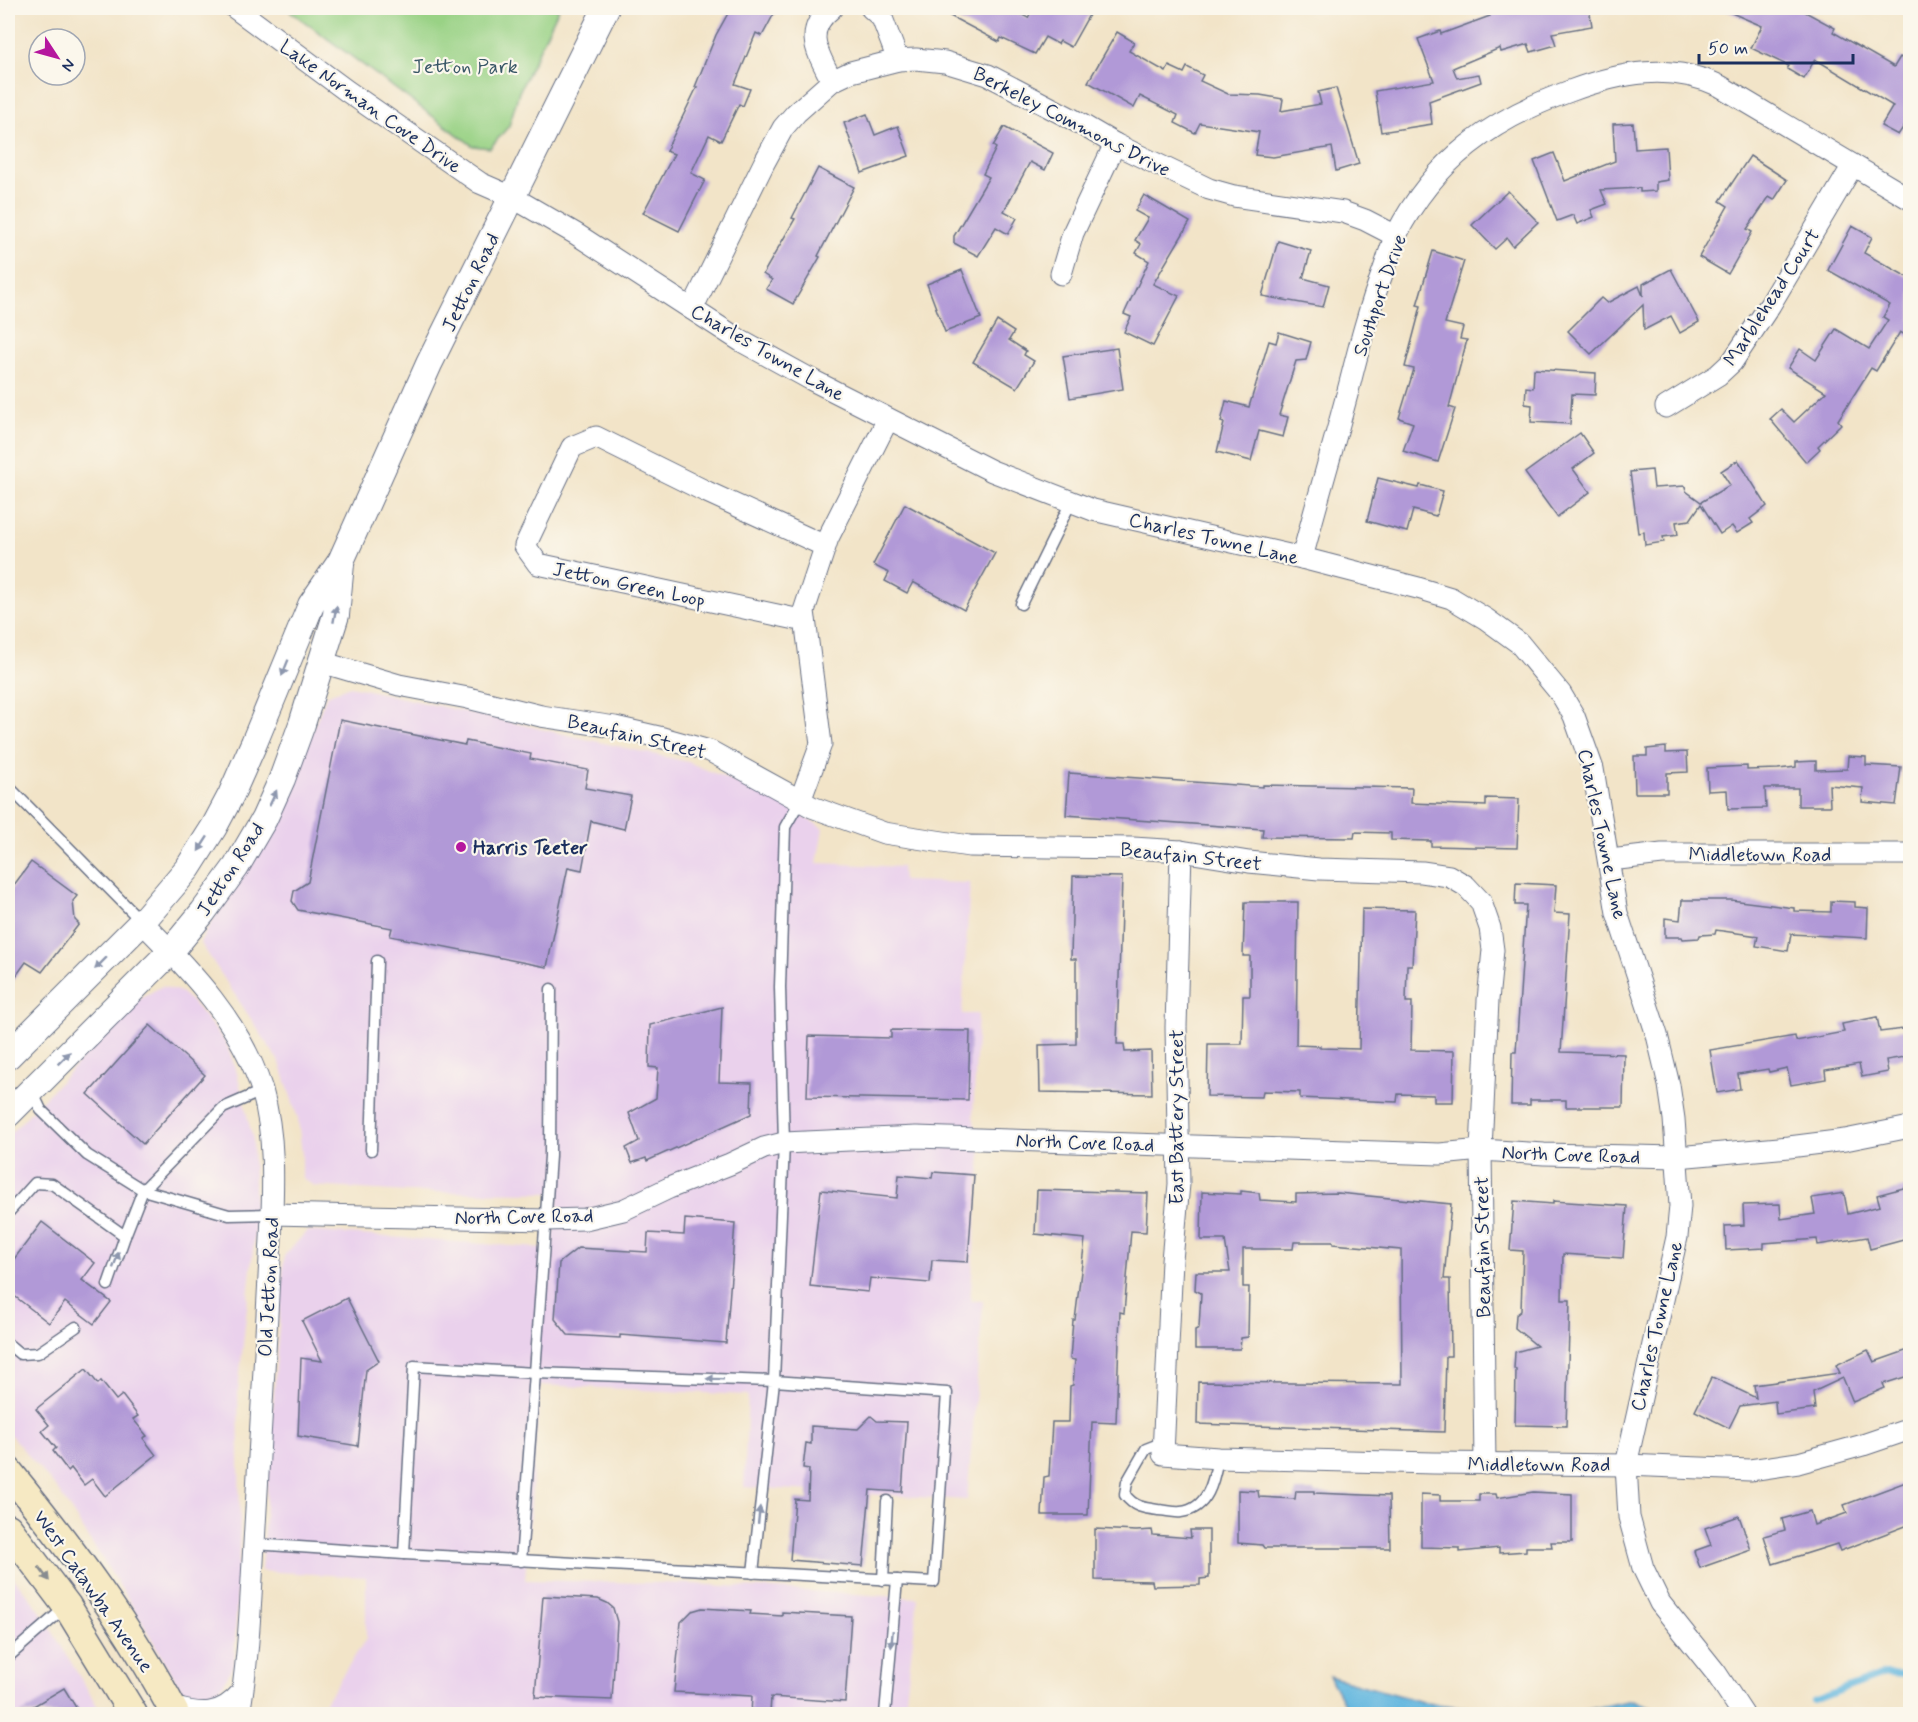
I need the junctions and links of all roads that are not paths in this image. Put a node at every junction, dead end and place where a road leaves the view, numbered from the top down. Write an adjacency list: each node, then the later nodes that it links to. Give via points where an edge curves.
1 (235, 8): 9 (street, Lake Norman Cove Drive, via 347,92 480,183)
2 (606, 8): 9 (street, Jetton Road)
3 (832, 8): 6 (street, via 821,16 815,47)
4 (871, 8): 5 (street, via 882,18)
5 (898, 60): 6 (street, Berkeley Commons Drive); 7 (street, Berkeley Commons Drive, via 945,62 988,75)
6 (832, 81): 13 (street, Berkeley Commons Drive, via 783,128)
7 (1115, 144): 11 (street, Berkeley Commons Drive, via 1209,189 1343,212); 12 (street, via 1073,233)
8 (1853, 165): 10 (street, Southport Drive); 11 (street, Southport Drive, via 1704,79 1670,72 1627,75 1593,82 1542,101 1490,129 1439,171); 14 (street, Marblehead Court, via 1737,355 1718,375)
9 (512, 197): 13 (street, Charles Towne Lane); 19 (street, Jetton Road, via 429,364)
10 (1911, 199)
11 (1396, 236): 18 (street, Southport Drive, via 1371,303)
12 (1061, 274)
13 (692, 309): 15 (street, Charles Towne Lane, via 741,341)
14 (1666, 407)
15 (888, 419): 16 (street, Charles Towne Lane, via 992,471); 17 (street)
16 (1071, 502): 18 (street, Charles Towne Lane); 20 (lane)
17 (825, 546): 21 (street, via 804,611); 21 (street, Jetton Green Loop, via 596,437 573,447 525,546 538,564)
18 (1302, 558): 27 (street, Charles Towne Lane, via 1451,598 1519,643 1561,693 1578,726 1593,769)
19 (341, 561): 22 (street, Jetton Road, one-way to 19, via 336,615); 28 (street, Jetton Road, one-way to 28, via 311,605 254,743 214,827 188,868)
20 (1021, 604)
21 (805, 621): 24 (street, via 821,744)
22 (321, 662): 24 (street, Beaufain Street, via 399,685 541,716 615,727 710,751); 29 (street, Jetton Road, one-way to 22, via 236,867 264,819 282,779)
23 (8, 786): 28 (lane)
24 (800, 801): 25 (street, Beaufain Street, via 884,833 969,846); 37 (lane, via 785,827 780,987)
25 (1181, 851): 38 (street, East Battery Street, via 1176,1027); 40 (street, Beaufain Street, via 1249,862 1422,872 1449,876 1466,886 1481,902 1493,950)
26 (1911, 854): 27 (street, Middletown Road, via 1662,854)
27 (1610, 860): 41 (street, Charles Towne Lane, via 1617,913 1669,1085)
28 (142, 922): 29 (street, Old Jetton Road); 32 (street, Jetton Road, one-way to 32)
29 (171, 951): 33 (street, Jetton Road, one-way to 29); 34 (street, Old Jetton Road, via 239,1035)
30 (377, 961): 39 (lane)
31 (551, 989): 45 (lane)
32 (8, 1056)
33 (32, 1090): 35 (street, Jetton Road); 42 (lane, via 41,1110 87,1155)
34 (262, 1091): 42 (lane, via 223,1108); 44 (street, Old Jetton Road, via 273,1162)
35 (8, 1114)
36 (1911, 1127): 41 (street, North Cove Road, via 1845,1140)
37 (784, 1143): 38 (street, North Cove Road, via 916,1137); 45 (street, North Cove Road, via 764,1148 623,1210 585,1219); 51 (lane)
38 (1179, 1145): 40 (street, North Cove Road, via 1440,1154); 53 (street, East Battery Street)
39 (371, 1150)
40 (1482, 1150): 41 (street, North Cove Road); 55 (street, Beaufain Street)
41 (1677, 1157): 56 (street, Charles Towne Lane, via 1677,1238)
42 (143, 1190): 44 (lane, via 229,1215); 46 (lane)
43 (8, 1213): 46 (lane, via 35,1183 52,1184)
44 (272, 1214): 45 (street, North Cove Road); 60 (street, Old Jetton Road)
45 (546, 1220): 50 (lane)
46 (125, 1236): 47 (lane, one-way to 46)
47 (108, 1285)
48 (76, 1327): 49 (lane, via 38,1353 20,1354)
49 (8, 1344)
50 (535, 1373): 51 (lane, one-way to 50); 61 (lane, via 414,1366); 62 (lane)
51 (774, 1381): 63 (lane, one-way to 51); 65 (lane, via 947,1393 934,1582)
52 (1911, 1429): 56 (street, Middletown Road, via 1798,1463 1750,1470)
53 (1163, 1448): 54 (street, Middletown Road); 54 (lane, via 1146,1449 1127,1482 1125,1495 1131,1503 1142,1508 1182,1512 1201,1503 1210,1491)
54 (1218, 1458): 55 (street, Middletown Road)
55 (1485, 1464): 56 (street, Middletown Road)
56 (1626, 1465): 73 (street, Charles Towne Lane, via 1629,1517 1643,1568 1660,1603)
57 (8, 1471): 69 (main road, West Catawba Avenue, via 94,1583 136,1645)
58 (886, 1501): 64 (lane)
59 (8, 1528): 66 (main road, West Catawba Avenue, one-way to 66)
60 (254, 1544): 61 (lane); 68 (street, Old Jetton Road)
61 (404, 1554): 62 (lane)
62 (521, 1560): 63 (lane)
63 (753, 1573): 64 (lane)
64 (883, 1580): 65 (lane)
65 (897, 1580): 72 (lane, one-way to 72)
66 (67, 1606): 67 (lane); 70 (main road, West Catawba Avenue)
67 (8, 1657)
68 (242, 1692): 69 (street, via 222,1709 210,1713); 71 (street, Old Jetton Road)
69 (173, 1711)
70 (133, 1714)
71 (240, 1714)
72 (885, 1714)
73 (1743, 1714)

